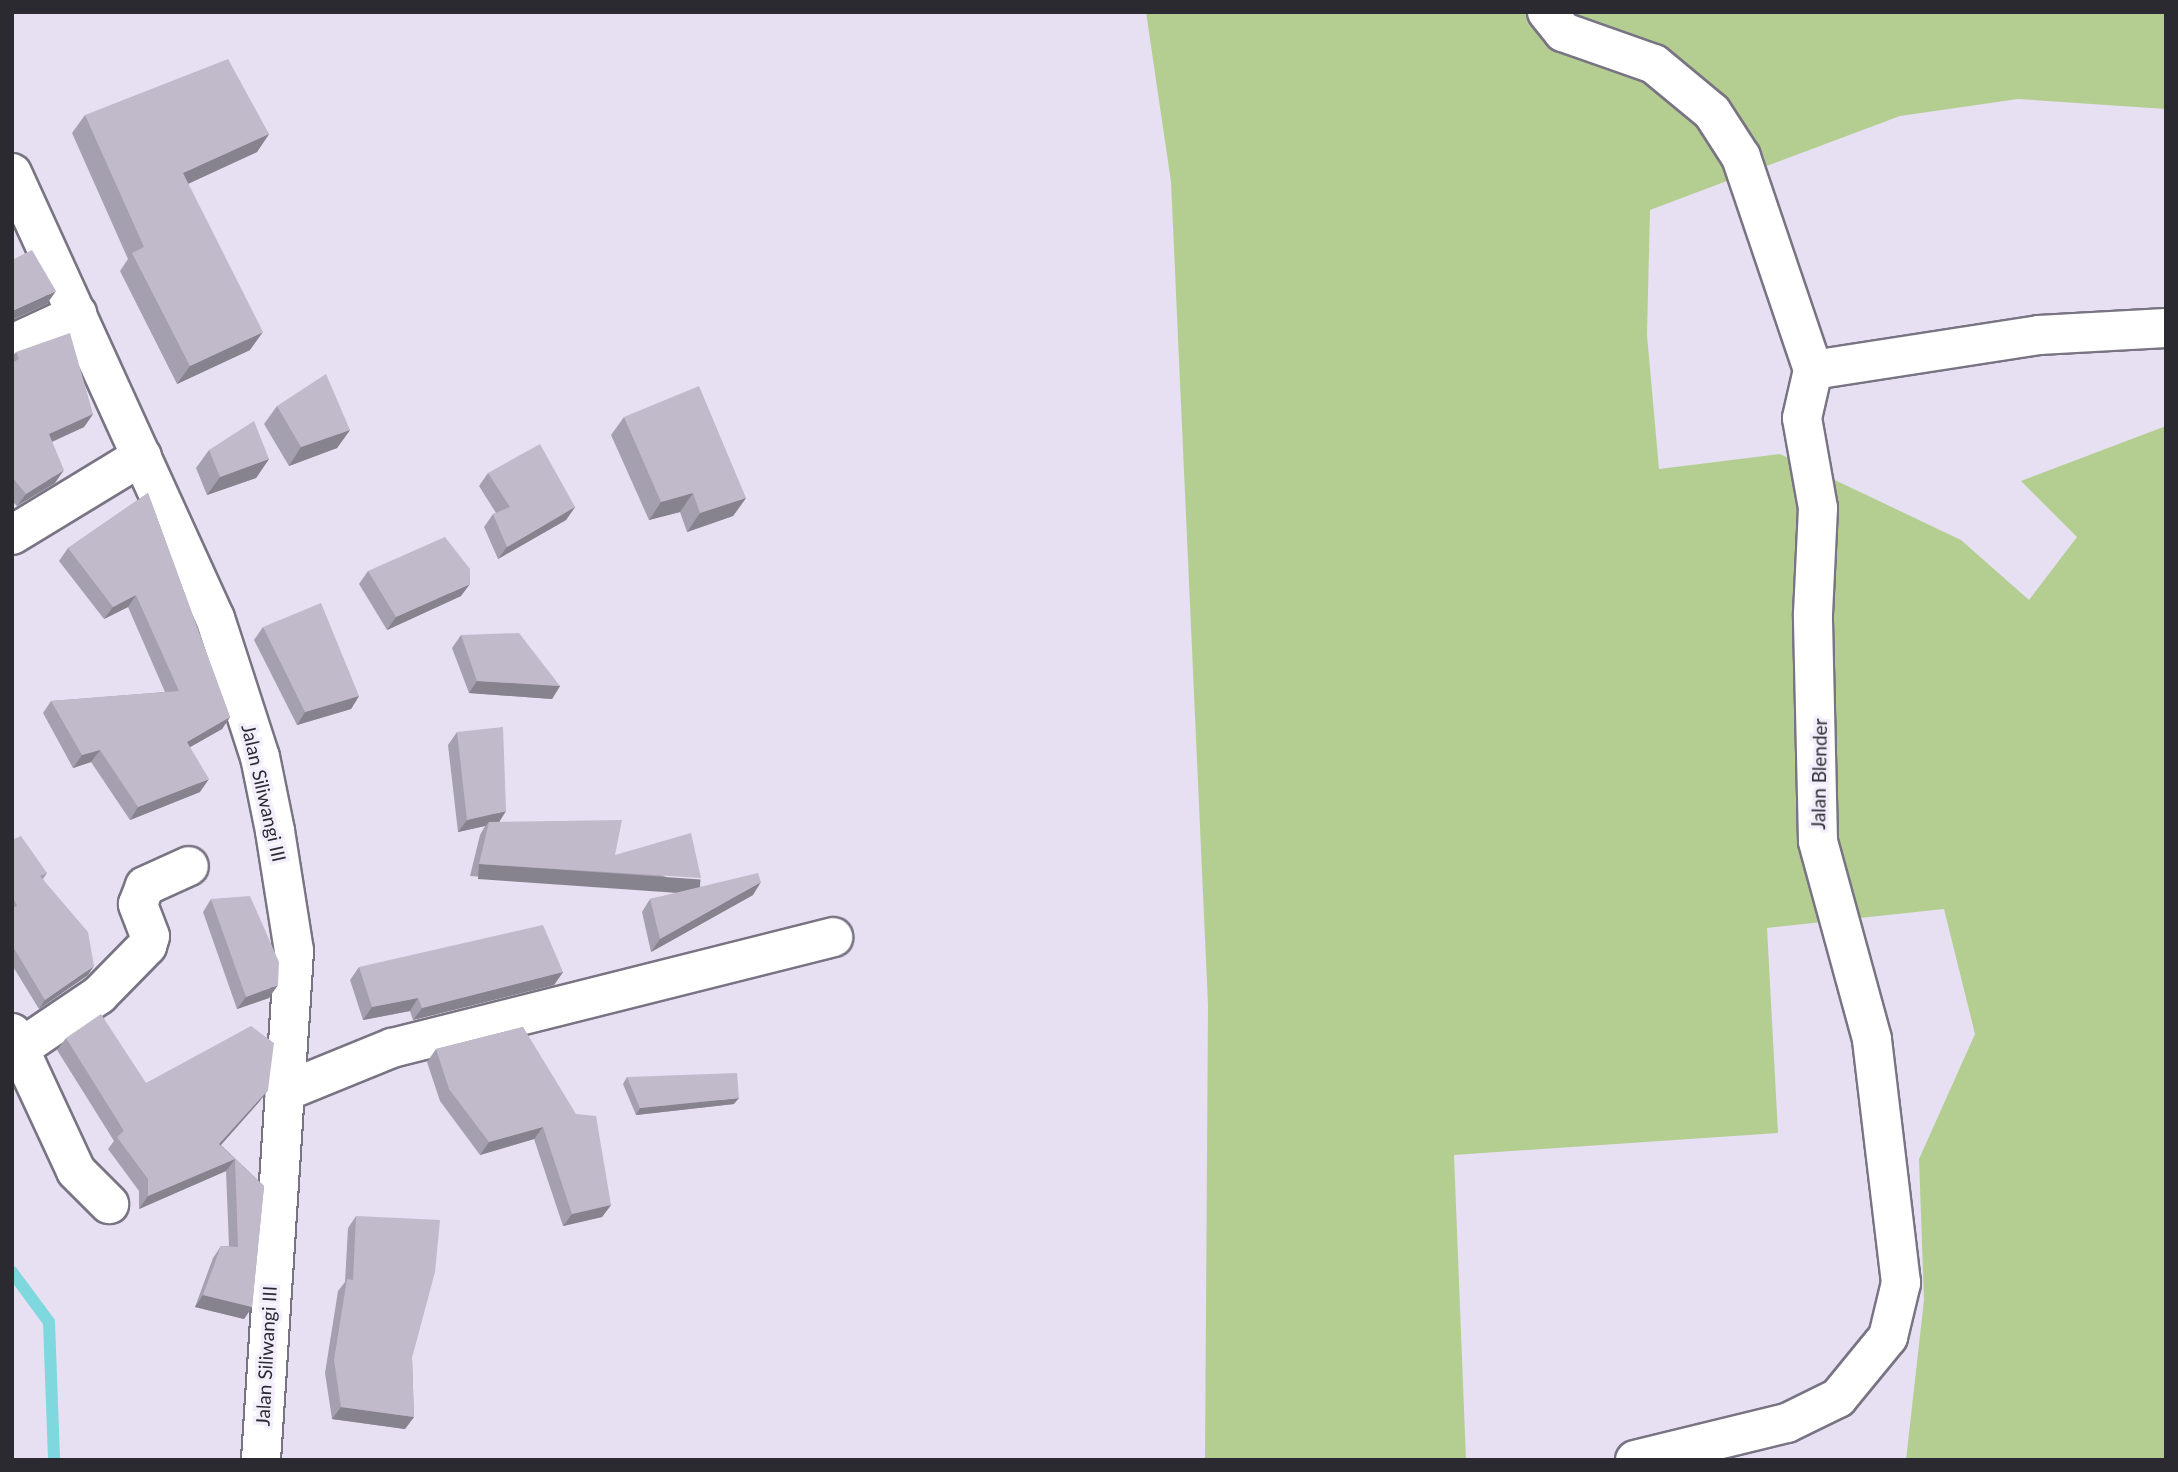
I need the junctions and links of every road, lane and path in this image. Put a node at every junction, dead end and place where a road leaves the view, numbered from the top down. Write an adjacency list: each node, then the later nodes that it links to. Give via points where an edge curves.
1 (1546, 12): 6 (street, via 1563,32 1654,64 1712,112 1741,157)
2 (12, 173): 3 (street, Jalan Siliwangi III)
3 (77, 314): 5 (street); 7 (street, Jalan Siliwangi III)
4 (2166, 328): 6 (street, via 2039,335)
5 (12, 344)
6 (1813, 370): 15 (street, Jalan Blender, via 1802,418 1818,508 1813,614 1818,841 1872,1039 1900,1283 1888,1337 1838,1398 1787,1423)
7 (142, 456): 8 (street); 12 (street, Jalan Siliwangi III, via 215,618 260,757 294,951)
8 (12, 535)
9 (189, 866): 11 (street, via 145,886 138,904 150,936 147,946 99,995)
10 (833, 937): 12 (street, via 392,1048)
11 (16, 1041): 13 (street, via 76,1171)
12 (284, 1092): 14 (street, Jalan Siliwangi III)
13 (109, 1204)
14 (261, 1460)
15 (1635, 1460)

